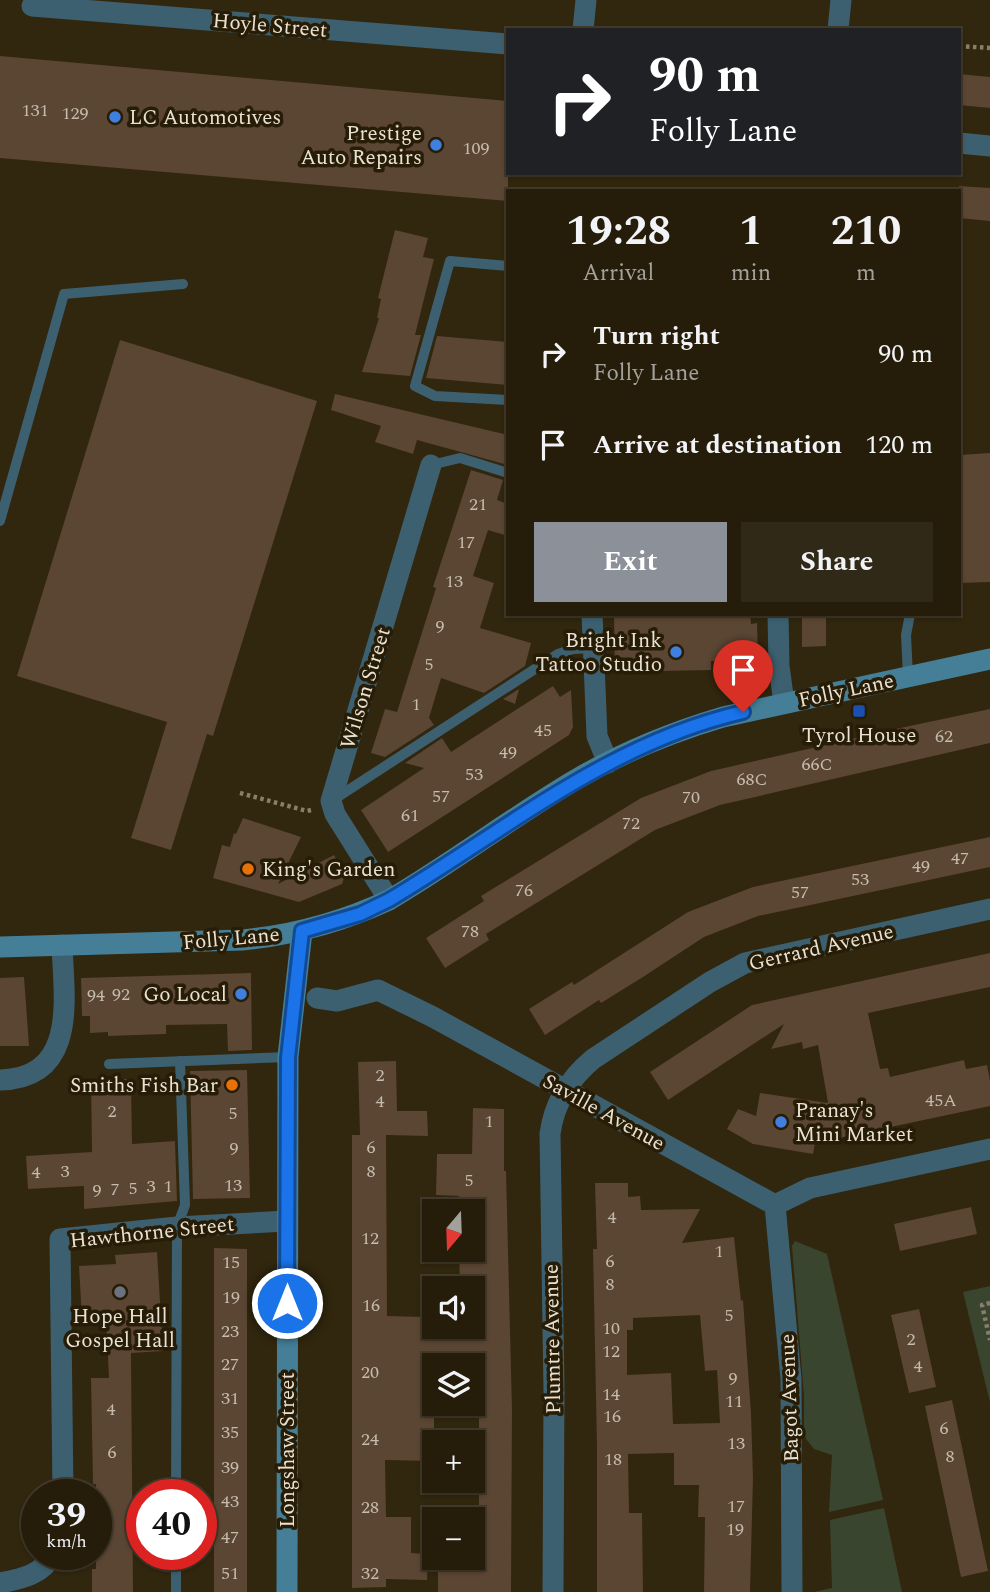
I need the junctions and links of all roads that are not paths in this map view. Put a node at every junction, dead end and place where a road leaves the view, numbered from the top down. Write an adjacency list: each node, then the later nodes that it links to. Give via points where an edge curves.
1 (586, 0): 4 (street)
2 (841, 0): 5 (street)
3 (32, 6): 6 (street, Hoyle Street)
4 (583, 28)
5 (838, 28)
6 (506, 44)
7 (961, 143): 8 (street)
8 (990, 146)
9 (506, 266): 11 (lane, via 450,261 415,386 435,396)
10 (183, 284): 14 (lane, via 64,293)
11 (506, 400)
12 (431, 465): 13 (lane, via 460,458); 23 (street, Wilson Street)
13 (506, 471)
14 (0, 521)
15 (592, 616): 18 (street)
16 (778, 616): 21 (street)
17 (910, 616): 20 (lane)
18 (594, 648): 22 (street, via 597,736); 23 (lane, via 558,654)
19 (990, 659): 20 (street, Folly Lane)
20 (908, 676): 21 (street, Folly Lane)
21 (784, 703): 22 (street, Folly Lane, via 686,728)
22 (608, 763): 24 (street, Folly Lane)
23 (331, 801): 24 (street)
24 (389, 900): 26 (street, Folly Lane)
25 (990, 909): 34 (street, Gerrard Avenue, via 745,962 593,1059)
26 (302, 931): 27 (street, Folly Lane, via 242,940); 30 (street, Longshaw Street)
27 (62, 945): 28 (street, Folly Lane); 33 (street, via 64,1022 55,1051 33,1072)
28 (0, 947)
29 (317, 998): 34 (street, Saville Avenue, via 337,1001 378,990)
30 (288, 1058): 31 (lane); 37 (street, Longshaw Street)
31 (180, 1061): 32 (lane); 38 (lane, via 185,1205)
32 (109, 1064)
33 (0, 1080)
34 (564, 1089): 36 (street, Saville Avenue); 46 (street, Plumtre Avenue, via 550,1134)
35 (990, 1149): 36 (street, via 810,1188)
36 (775, 1205): 47 (street, Bagot Avenue, via 791,1380)
37 (287, 1221): 38 (street, Hawthorne Street); 45 (street, Longshaw Street)
38 (177, 1227): 39 (street, Hawthorne Street, via 60,1239); 40 (lane)
39 (63, 1479)
40 (176, 1479)
41 (39, 1570): 43 (street)
42 (176, 1570): 44 (lane)
43 (0, 1583)
44 (176, 1592)
45 (286, 1592)
46 (553, 1592)
47 (792, 1592)

